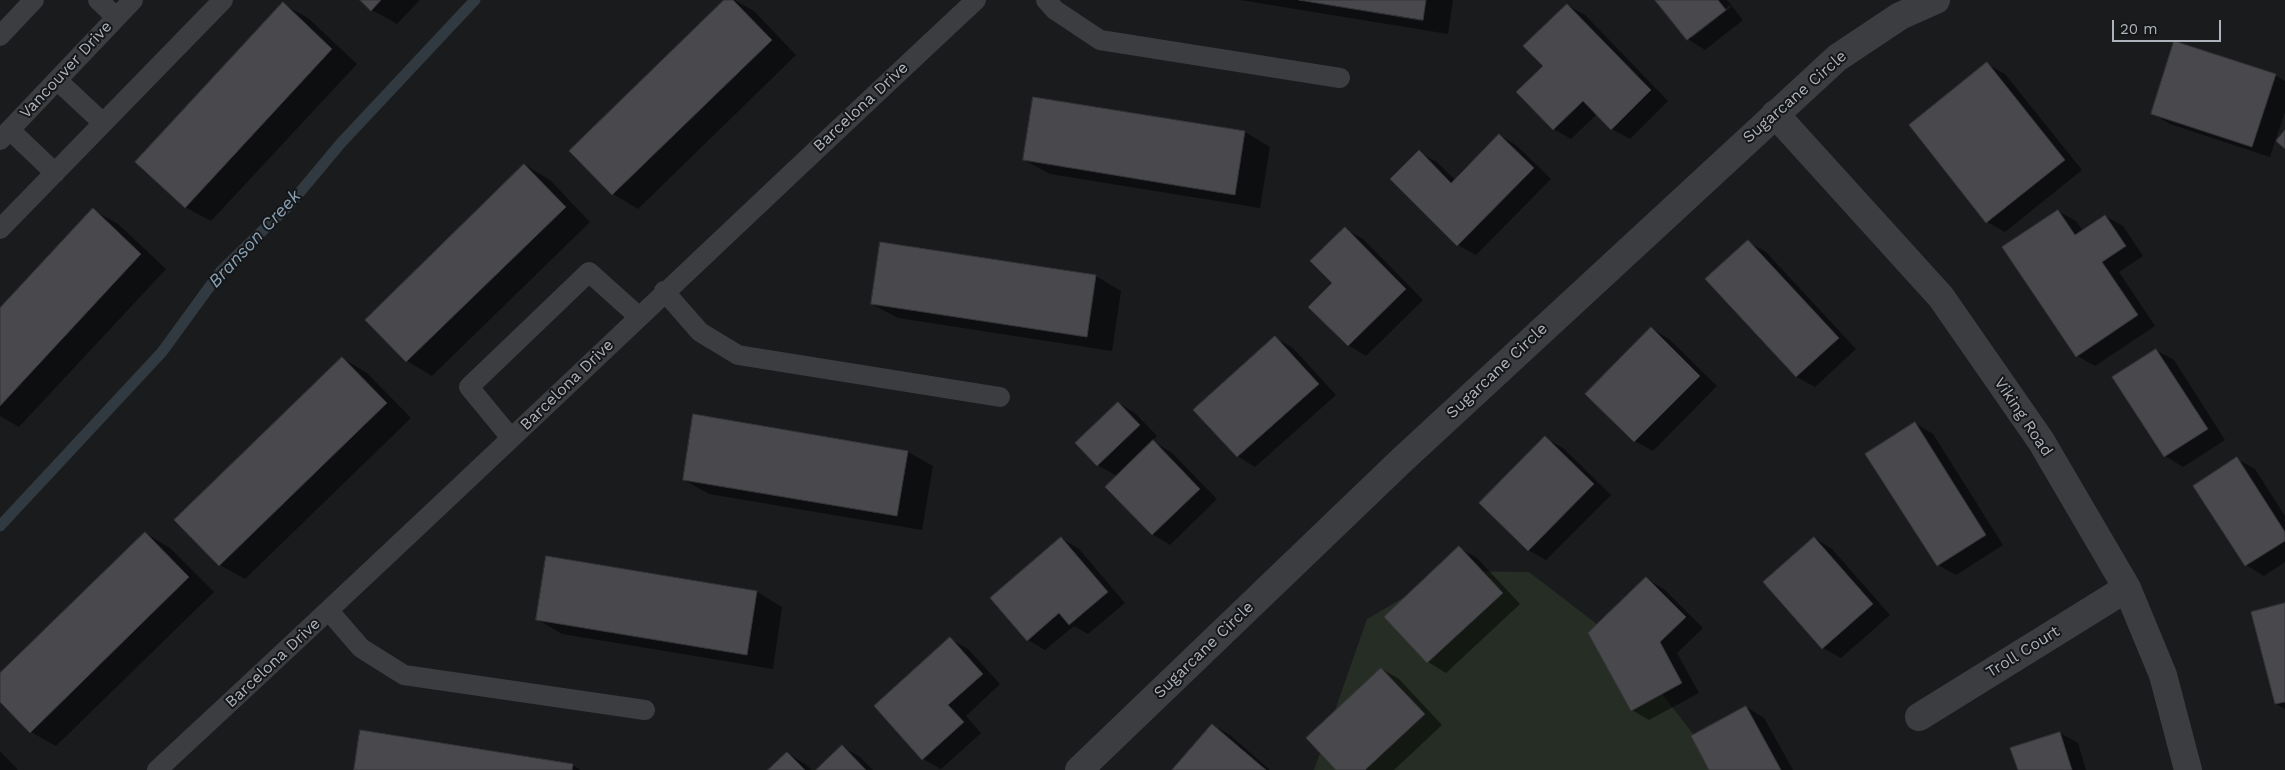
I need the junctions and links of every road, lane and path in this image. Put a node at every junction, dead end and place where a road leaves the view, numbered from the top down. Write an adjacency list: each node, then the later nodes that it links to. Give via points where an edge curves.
1 (34, 0): 9 (lane)
2 (98, 0): 8 (lane)
3 (133, 0): 8 (lane, Vancouver Drive)
4 (223, 0): 13 (lane)
5 (976, 0): 17 (lane, Barcelona Drive)
6 (1046, 0): 10 (lane, via 1100,40)
7 (1936, 0): 12 (street, Sugarcane Circle, via 1900,16 1837,58)
8 (116, 17): 11 (lane, Vancouver Drive)
9 (0, 36)
10 (1340, 78)
11 (57, 80): 13 (lane); 14 (lane, Vancouver Drive)
12 (1774, 114): 21 (street, Viking Road, via 1941,297 2042,441); 26 (street, Sugarcane Circle, via 1409,453)
13 (103, 123): 15 (lane)
14 (5, 135): 15 (lane)
15 (55, 173): 16 (lane)
16 (0, 229)
17 (664, 291): 18 (lane, Barcelona Drive); 19 (lane, via 700,332 738,355)
18 (638, 316): 20 (lane, Barcelona Drive); 20 (lane, via 589,272 476,380 469,387)
19 (1000, 397)
20 (511, 438): 22 (lane, Barcelona Drive)
21 (2127, 588): 24 (street, Troll Court); 27 (street, Viking Road, via 2163,675)
22 (329, 611): 23 (lane, via 361,648 404,675); 25 (lane, Barcelona Drive)
23 (646, 710)
24 (1920, 717)
25 (157, 770)
26 (1079, 770)
27 (2188, 770)

